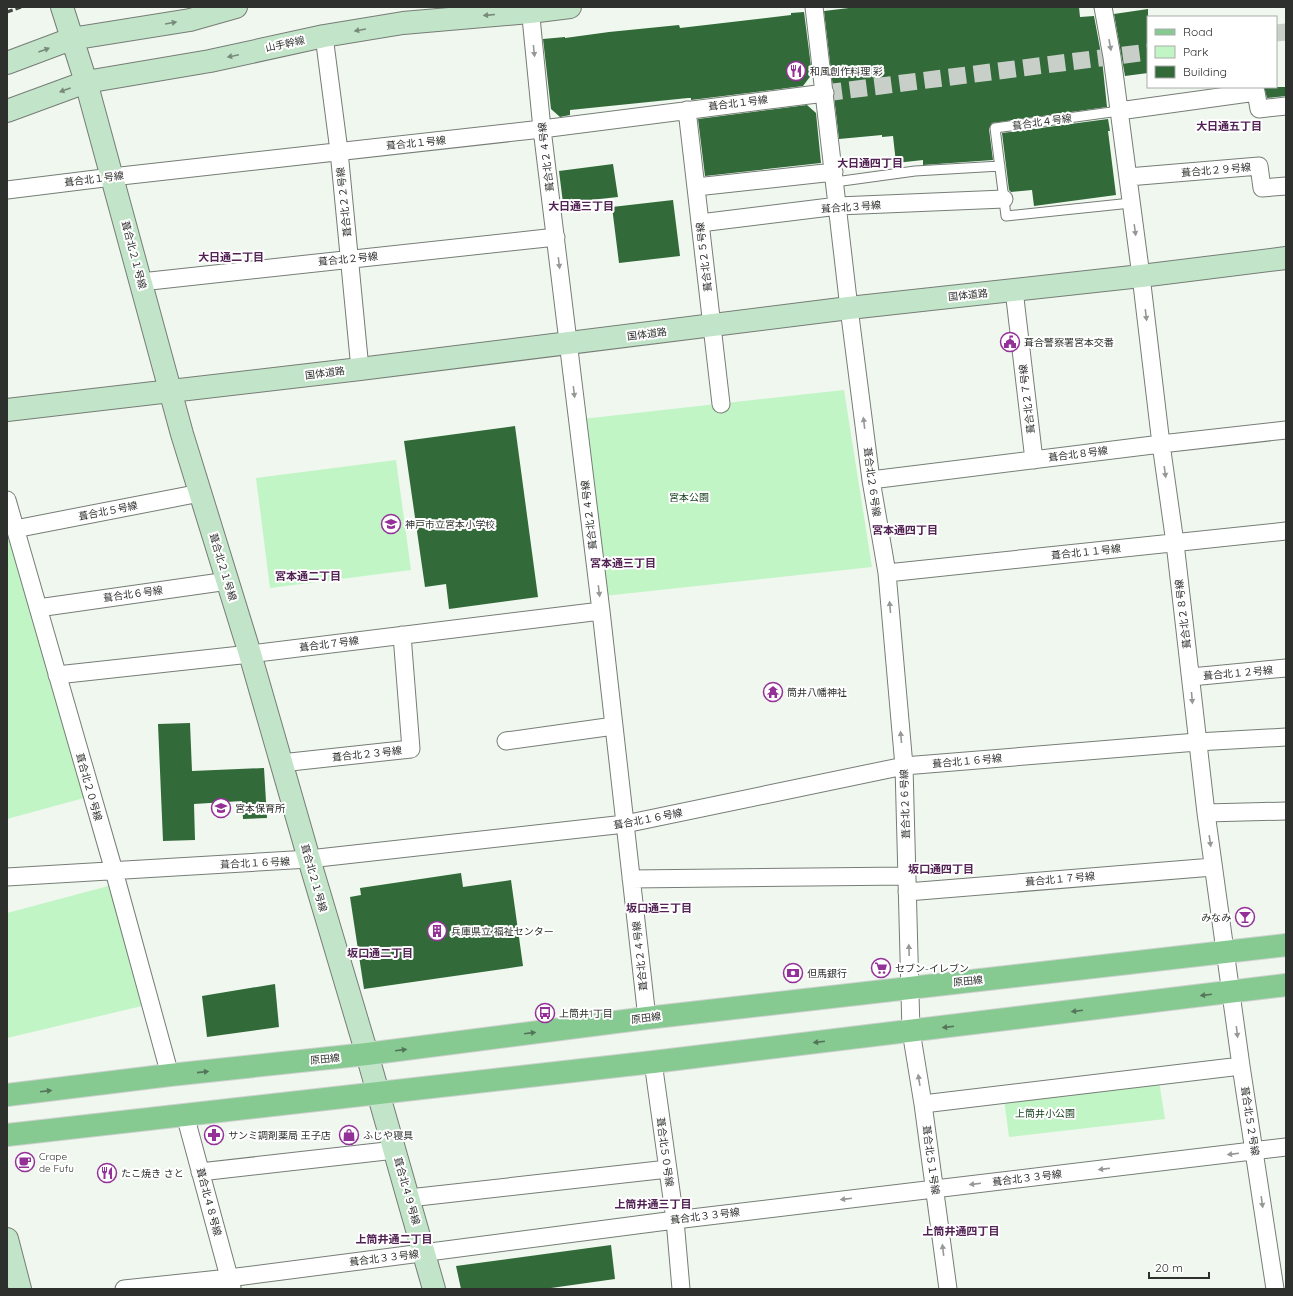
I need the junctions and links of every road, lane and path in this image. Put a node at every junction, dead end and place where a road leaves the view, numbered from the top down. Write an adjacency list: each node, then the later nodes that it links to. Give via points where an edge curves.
1 (62, 7): 8 (street, 葺合北２１号線)
2 (236, 7): 8 (street, one-way to 2, via 190,20)
3 (570, 7): 6 (street, 山手幹線)
4 (814, 7): 11 (street, 葺合北２６号線)
5 (1103, 7): 15 (street, 葺合北２８号線, one-way to 15)
6 (530, 9): 7 (street, 山手幹線, one-way to 7, via 403,22); 16 (street, 葺合北２４号線, one-way to 16)
7 (324, 36): 10 (street, 山手幹線, one-way to 10, via 210,61); 17 (street, 葺合北２２号線)
8 (71, 40): 9 (street, one-way to 8); 10 (street, 葺合北２１号線)
9 (7, 63)
10 (86, 82): 14 (street, 山手幹線, one-way to 14); 19 (street, 葺合北２１号線)
11 (825, 93): 13 (street, 葺合北１号線); 20 (street, 葺合北２６号線)
12 (1286, 106): 15 (street, 葺合北４号線, via 1259,109 1256,92)
13 (687, 110): 16 (street, 葺合北１号線); 23 (street, 葺合北２５号線)
14 (7, 111)
15 (1119, 111): 18 (lane, 葺合北４号線, via 995,128); 21 (street, 葺合北２８号線)
16 (542, 129): 17 (street, 葺合北１号線); 29 (street, 葺合北２４号線)
17 (339, 151): 19 (street, 葺合北１号線); 31 (street, 葺合北２２号線)
18 (1000, 166): 20 (lane); 25 (lane, 葺合北４号線)
19 (112, 177): 24 (street, 葺合北１号線); 33 (street, 葺合北２１号線)
20 (834, 177): 23 (street); 27 (street, 葺合北２６号線)
21 (1128, 177): 22 (street, 葺合北２９号線, via 1259,166 1262,188); 26 (street, 葺合北２８号線)
22 (1286, 186)
23 (696, 187): 28 (street, 葺合北２５号線)
24 (7, 190)
25 (1004, 199): 26 (lane, 葺合北４号線, via 1006,216); 27 (street, 葺合北３号線)
26 (1131, 203): 32 (street, 葺合北２８号線, one-way to 32)
27 (838, 206): 28 (street, 葺合北３号線); 35 (street, 葺合北２６号線)
28 (700, 223): 36 (street, 葺合北２５号線)
29 (556, 238): 31 (street, 葺合北２号線); 37 (street, 葺合北２４号線, one-way to 37)
30 (1286, 258): 32 (street, 国体道路)
31 (350, 259): 33 (street, 葺合北２号線); 38 (street, 葺合北２２号線)
32 (1141, 276): 34 (street, 国体道路); 43 (street, 葺合北２８号線, one-way to 43)
33 (141, 282): 39 (street, 葺合北２１号線)
34 (1014, 290): 35 (street, 国体道路); 44 (street, 葺合北２７号線)
35 (849, 308): 36 (street, 国体道路); 45 (street, 葺合北２６号線, one-way to 35)
36 (712, 326): 37 (street, 国体道路); 40 (street, 葺合北２５号線)
37 (568, 344): 38 (street, 国体道路); 54 (street, 葺合北２４号線, one-way to 54)
38 (360, 369): 39 (street, 国体道路)
39 (170, 391): 41 (street, 国体道路); 46 (street, 葺合北２１号線)
40 (721, 404)
41 (7, 410)
42 (1286, 430): 43 (street, 葺合北８号線)
43 (1161, 444): 44 (street, 葺合北８号線); 50 (street, 葺合北２８号線, one-way to 50)
44 (1034, 460): 45 (street, 葺合北８号線)
45 (871, 480): 51 (street, 葺合北２６号線)
46 (200, 493): 48 (street, 葺合北５号線); 52 (street, 葺合北２１号線)
47 (7, 500): 48 (street, 葺合北２０号線)
48 (15, 529): 53 (street, 葺合北２０号線)
49 (1286, 531): 50 (street, 葺合北１１号線)
50 (1174, 543): 51 (street, 葺合北１１号線); 59 (street, 葺合北２８号線)
51 (887, 573): 65 (street, 葺合北２６号線, one-way to 51)
52 (228, 581): 53 (street, 葺合北６号線); 56 (street, 葺合北２１号線)
53 (38, 608): 58 (street, 葺合北２０号線)
54 (601, 611): 55 (street, 葺合北７号線); 60 (street, 葺合北２４号線)
55 (402, 635): 56 (street, 葺合北７号線); 64 (street, 葺合北２３号線, via 411,749)
56 (250, 654): 58 (street, 葺合北７号線); 64 (street, 葺合北２１号線)
57 (1286, 668): 59 (street, 葺合北１２号線)
58 (57, 675): 71 (street, 葺合北２０号線)
59 (1190, 677): 63 (street, 葺合北２８号線, one-way to 63)
60 (614, 726): 62 (street); 68 (street, 葺合北２４号線)
61 (1286, 737): 63 (street, 葺合北１６号線)
62 (506, 741)
63 (1197, 742): 65 (street, 葺合北１６号線); 67 (street, 葺合北２８号線)
64 (281, 763): 69 (street, 葺合北２１号線)
65 (904, 766): 68 (street, 葺合北１６号線); 74 (street, 葺合北２６号線)
66 (1286, 811): 67 (street)
67 (1206, 813): 70 (street, 葺合北２８号線, one-way to 70)
68 (625, 824): 69 (street, 葺合北１６号線); 73 (street, 葺合北２４号線)
69 (309, 859): 71 (street, 葺合北１６号線); 82 (street, 葺合北２１号線)
70 (1213, 867): 74 (street, 葺合北１７号線); 76 (street, 葺合北２８号線)
71 (114, 871): 72 (street, 葺合北１６号線); 85 (street, 葺合北２０号線)
72 (7, 877)
73 (631, 879): 74 (street, 葺合北１７号線); 80 (street, 葺合北２４号線)
74 (907, 884): 78 (street, 葺合北２６号線, one-way to 74)
75 (1286, 945): 76 (main road, 原田線)
76 (1225, 952): 78 (main road, 原田線); 79 (street, 葺合北５２号線)
77 (1286, 985): 79 (main road)
78 (910, 988): 80 (main road, 原田線); 81 (street, 葺合北２６号線)
79 (1231, 992): 81 (main road, one-way to 81); 84 (street, 葺合北５２号線, one-way to 84)
80 (647, 1018): 82 (main road, 原田線, one-way to 80)
81 (911, 1031): 83 (main road, one-way to 83); 88 (street, 葺合北５１号線, one-way to 81)
82 (367, 1054): 85 (main road, 原田線, one-way to 82); 86 (street, 葺合北２１号線)
83 (653, 1062): 86 (main road); 94 (street, 葺合北５０号線)
84 (1241, 1066): 88 (street); 93 (street, 葺合北５２号線)
85 (170, 1075): 87 (main road, 原田線, one-way to 85)
86 (378, 1093): 89 (main road); 92 (street, 葺合北４９号線)
87 (7, 1095)
88 (923, 1104): 96 (street, 葺合北５１号線)
89 (185, 1115): 90 (main road); 95 (street, 葺合北４８号線)
90 (7, 1134)
91 (1286, 1147): 93 (street, 葺合北３３号線)
92 (395, 1150): 95 (street); 97 (street, 葺合北４９号線)
93 (1255, 1151): 96 (street, 葺合北３３号線, one-way to 96); 107 (street, 葺合北５２号線, one-way to 107)
94 (668, 1169): 97 (street); 98 (street, 葺合北５０号線)
95 (200, 1172): 101 (street, 葺合北４８号線)
96 (935, 1189): 98 (street, 葺合北３３号線, one-way to 98); 106 (street, 葺合北５１号線, one-way to 96)
97 (409, 1198): 100 (street, 葺合北４９号線)
98 (675, 1220): 100 (street, 葺合北３３号線); 105 (street, 葺合北５０号線)
99 (7, 1239): 102 (street)
100 (424, 1252): 101 (street, 葺合北３３号線); 104 (street, 葺合北４９号線)
101 (231, 1283): 103 (street, 葺合北３３号線)
102 (20, 1289)
103 (124, 1289)
104 (434, 1289)
105 (681, 1289)
106 (948, 1289)
107 (1275, 1289)

